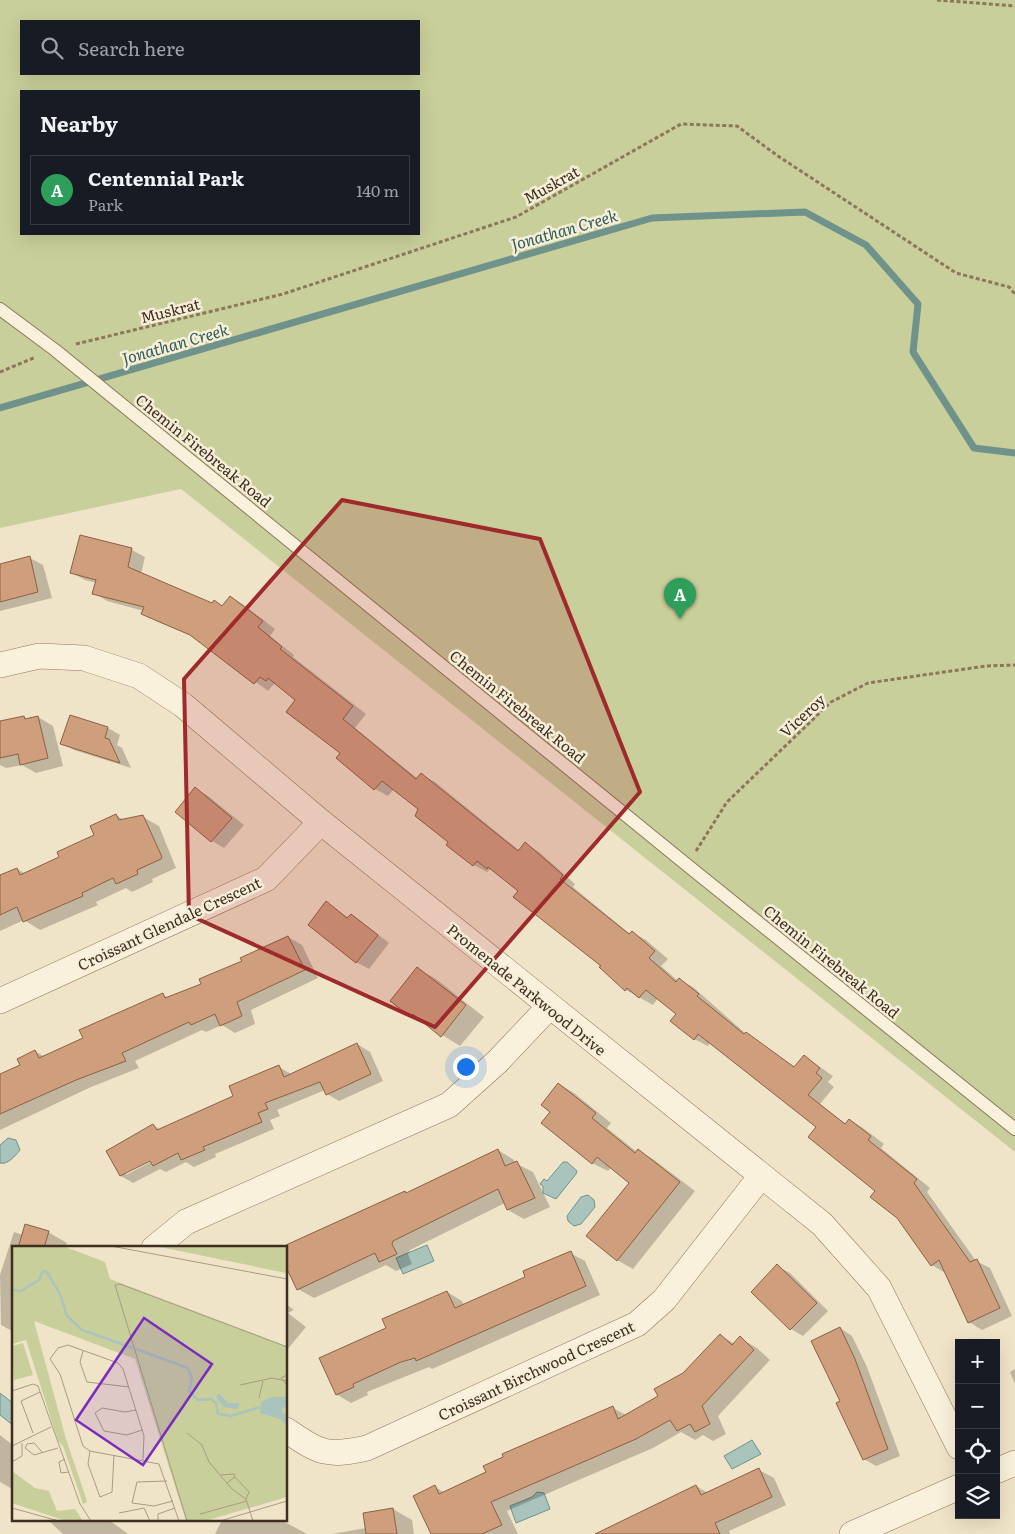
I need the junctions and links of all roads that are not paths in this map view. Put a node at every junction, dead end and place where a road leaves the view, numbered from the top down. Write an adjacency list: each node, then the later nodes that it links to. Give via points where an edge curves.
1 (0, 309): 6 (lane, Chemin Firebreak Road, via 55,350)
2 (0, 665): 3 (street, Promenade Parkwood Drive, via 39,656 84,658 139,676 183,705)
3 (321, 822): 4 (street, Croissant Glendale Crescent, via 266,879); 5 (street, Promenade Parkwood Drive)
4 (0, 1001)
5 (549, 1007): 7 (street, Promenade Parkwood Drive); 8 (street, via 497,1062 449,1105 186,1222)
6 (1015, 1129)
7 (761, 1176): 9 (street, Croissant Birchwood Crescent, via 664,1300 637,1324 367,1448 342,1453 316,1450); 10 (street, Promenade Parkwood Drive, via 822,1224 879,1288)
8 (156, 1246)
9 (288, 1431)
10 (955, 1439)
11 (1015, 1463): 12 (street)
12 (1000, 1469)
13 (955, 1488): 14 (street)
14 (852, 1534)

